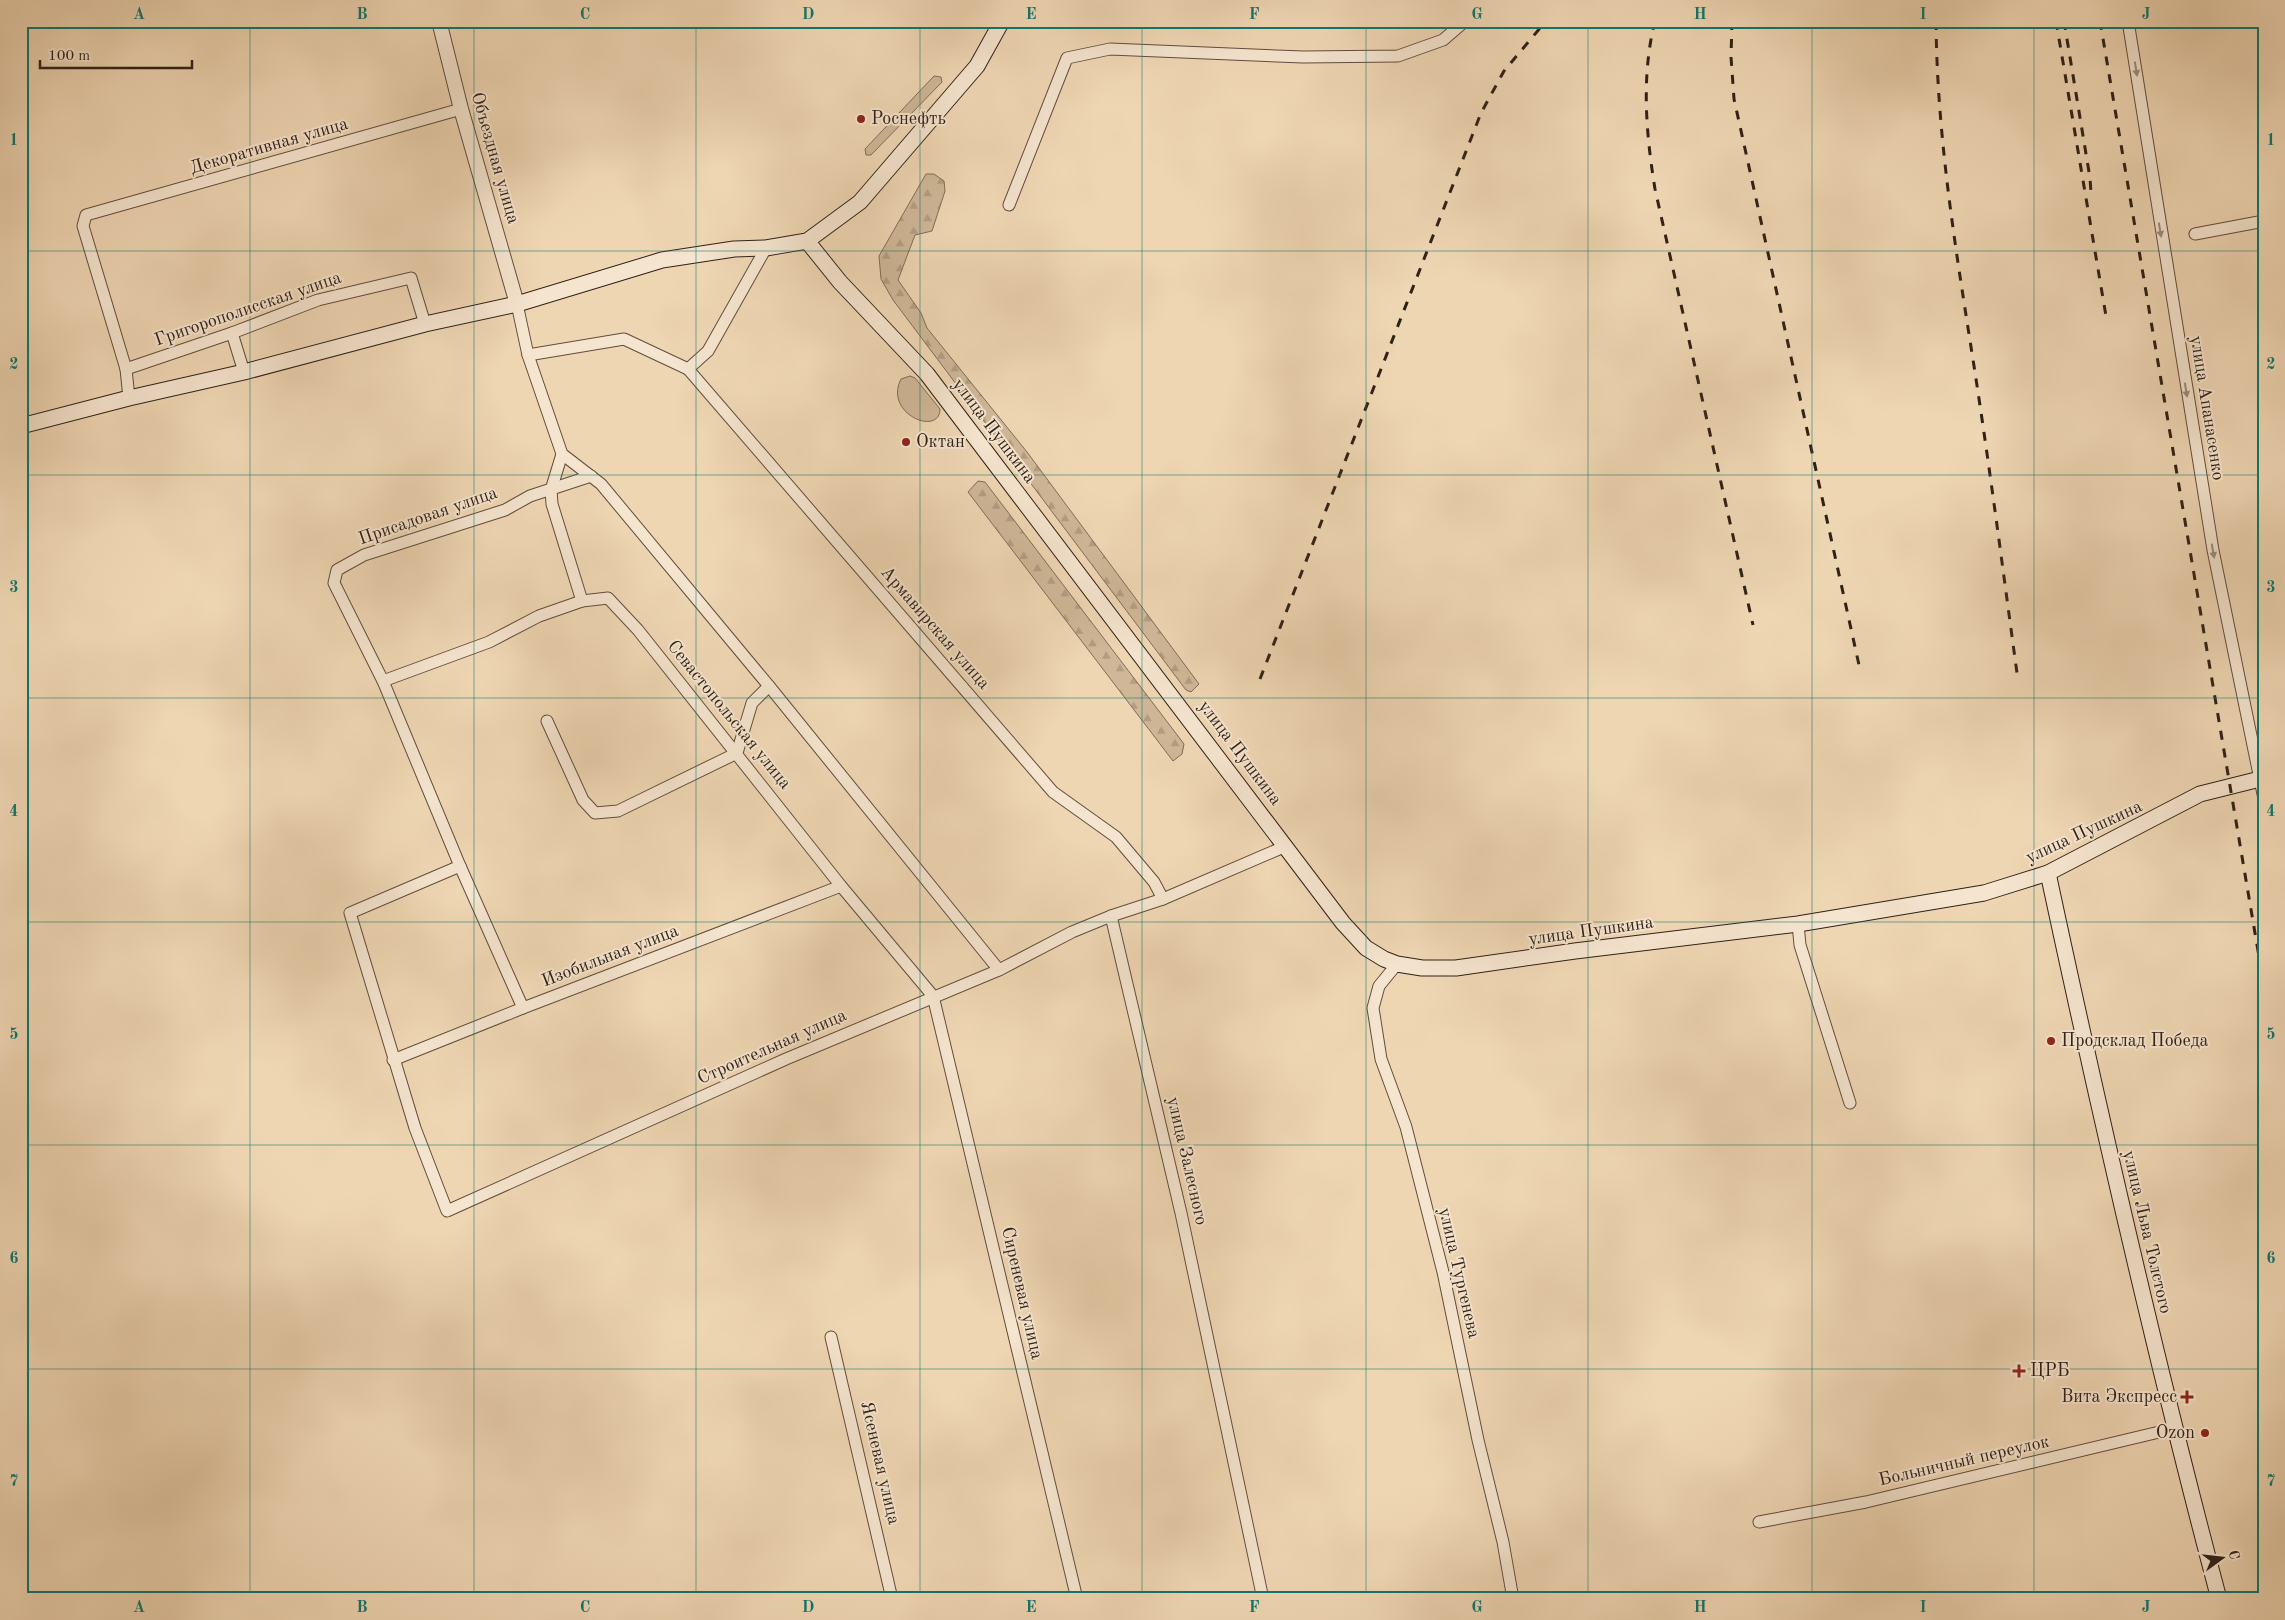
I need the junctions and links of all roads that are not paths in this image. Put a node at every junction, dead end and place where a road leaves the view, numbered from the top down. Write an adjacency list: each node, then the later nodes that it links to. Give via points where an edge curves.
1 (439, 21): 5 (street, Объездная улица)
2 (1002, 21): 9 (main road, via 977,66 860,202)
3 (1465, 21): 6 (street, via 1443,40 1398,56 1303,57 1110,48 1067,58)
4 (2128, 21): 28 (street, улица Апанасенко, one-way to 28, via 2213,550 2250,738)
5 (461, 109): 11 (street, Объездная улица); 15 (street, Декоративная улица, via 86,215 83,226)
6 (1009, 205)
7 (2264, 220): 8 (street)
8 (2196, 234)
9 (807, 241): 10 (main road); 30 (main road, улица Пушкина, via 840,282 927,374)
10 (766, 248): 11 (main road, via 734,249 662,260); 16 (street, via 708,351)
11 (517, 304): 12 (main road); 14 (street)
12 (425, 324): 13 (street, Григорополисская улица, via 411,278 318,300); 17 (main road)
13 (232, 332): 15 (street, Григорополисская улица); 17 (street)
14 (528, 355): 16 (street, Армавирская улица, via 624,339); 20 (street)
15 (126, 369): 18 (street)
16 (688, 369): 34 (street, Армавирская улица, via 1053,792 1116,837 1154,882)
17 (244, 372): 18 (main road)
18 (129, 398): 19 (main road)
19 (21, 426)
20 (562, 454): 21 (street); 22 (street)
21 (590, 476): 22 (street, Присадовая улица); 25 (street, via 601,484)
22 (551, 490): 23 (street, via 552,504); 24 (street, Присадовая улица, via 530,496 505,510 364,555 337,570 334,583)
23 (582, 601): 24 (street, via 539,616 489,642); 27 (street, Севастопольская улица, via 608,598 638,630)
24 (383, 681): 31 (street, Присадовая улица)
25 (769, 686): 27 (street, via 752,703); 38 (street)
26 (547, 721): 27 (street, via 583,800 595,813 618,811)
27 (737, 753): 33 (street, Севастопольская улица)
28 (2262, 778): 29 (street, улица Апанасенко); 32 (main road, улица Пушкина, via 2200,794)
29 (2264, 799)
30 (1286, 846): 34 (street); 37 (main road, улица Пушкина, via 1343,923 1366,948)
31 (460, 866): 40 (street, Присадовая улица); 41 (street, via 350,913)
32 (2048, 873): 36 (main road, улица Пушкина, via 1984,893); 44 (main road, улица Льва Толстого, via 2094,1091)
33 (841, 886): 39 (street, Севастопольская улица); 40 (street, Изобильная улица)
34 (1163, 899): 35 (street)
35 (1111, 916): 38 (street, Строительная улица, via 1072,932); 48 (street, улица Залесного, via 1181,1213)
36 (1798, 924): 37 (main road, улица Пушкина, via 1456,968); 42 (street, via 1800,945)
37 (1396, 964): 49 (street, улица Тургенева, via 1379,986 1373,1008 1381,1059 1406,1127 1443,1272 1503,1542)
38 (999, 970): 39 (street, Строительная улица)
39 (933, 996): 41 (street, Строительная улица, via 447,1211); 47 (street, Сиреневая улица)
40 (523, 1008): 41 (street, Изобильная улица)
41 (393, 1060)
42 (1850, 1103)
43 (832, 1337): 46 (street, Ясеневая улица)
44 (2176, 1428): 45 (street, Больничный переулок, via 1866,1502); 50 (main road, улица Льва Толстого)
45 (1759, 1522)
46 (892, 1599)
47 (1077, 1599)
48 (1263, 1599)
49 (1512, 1599)
50 (2219, 1599)

